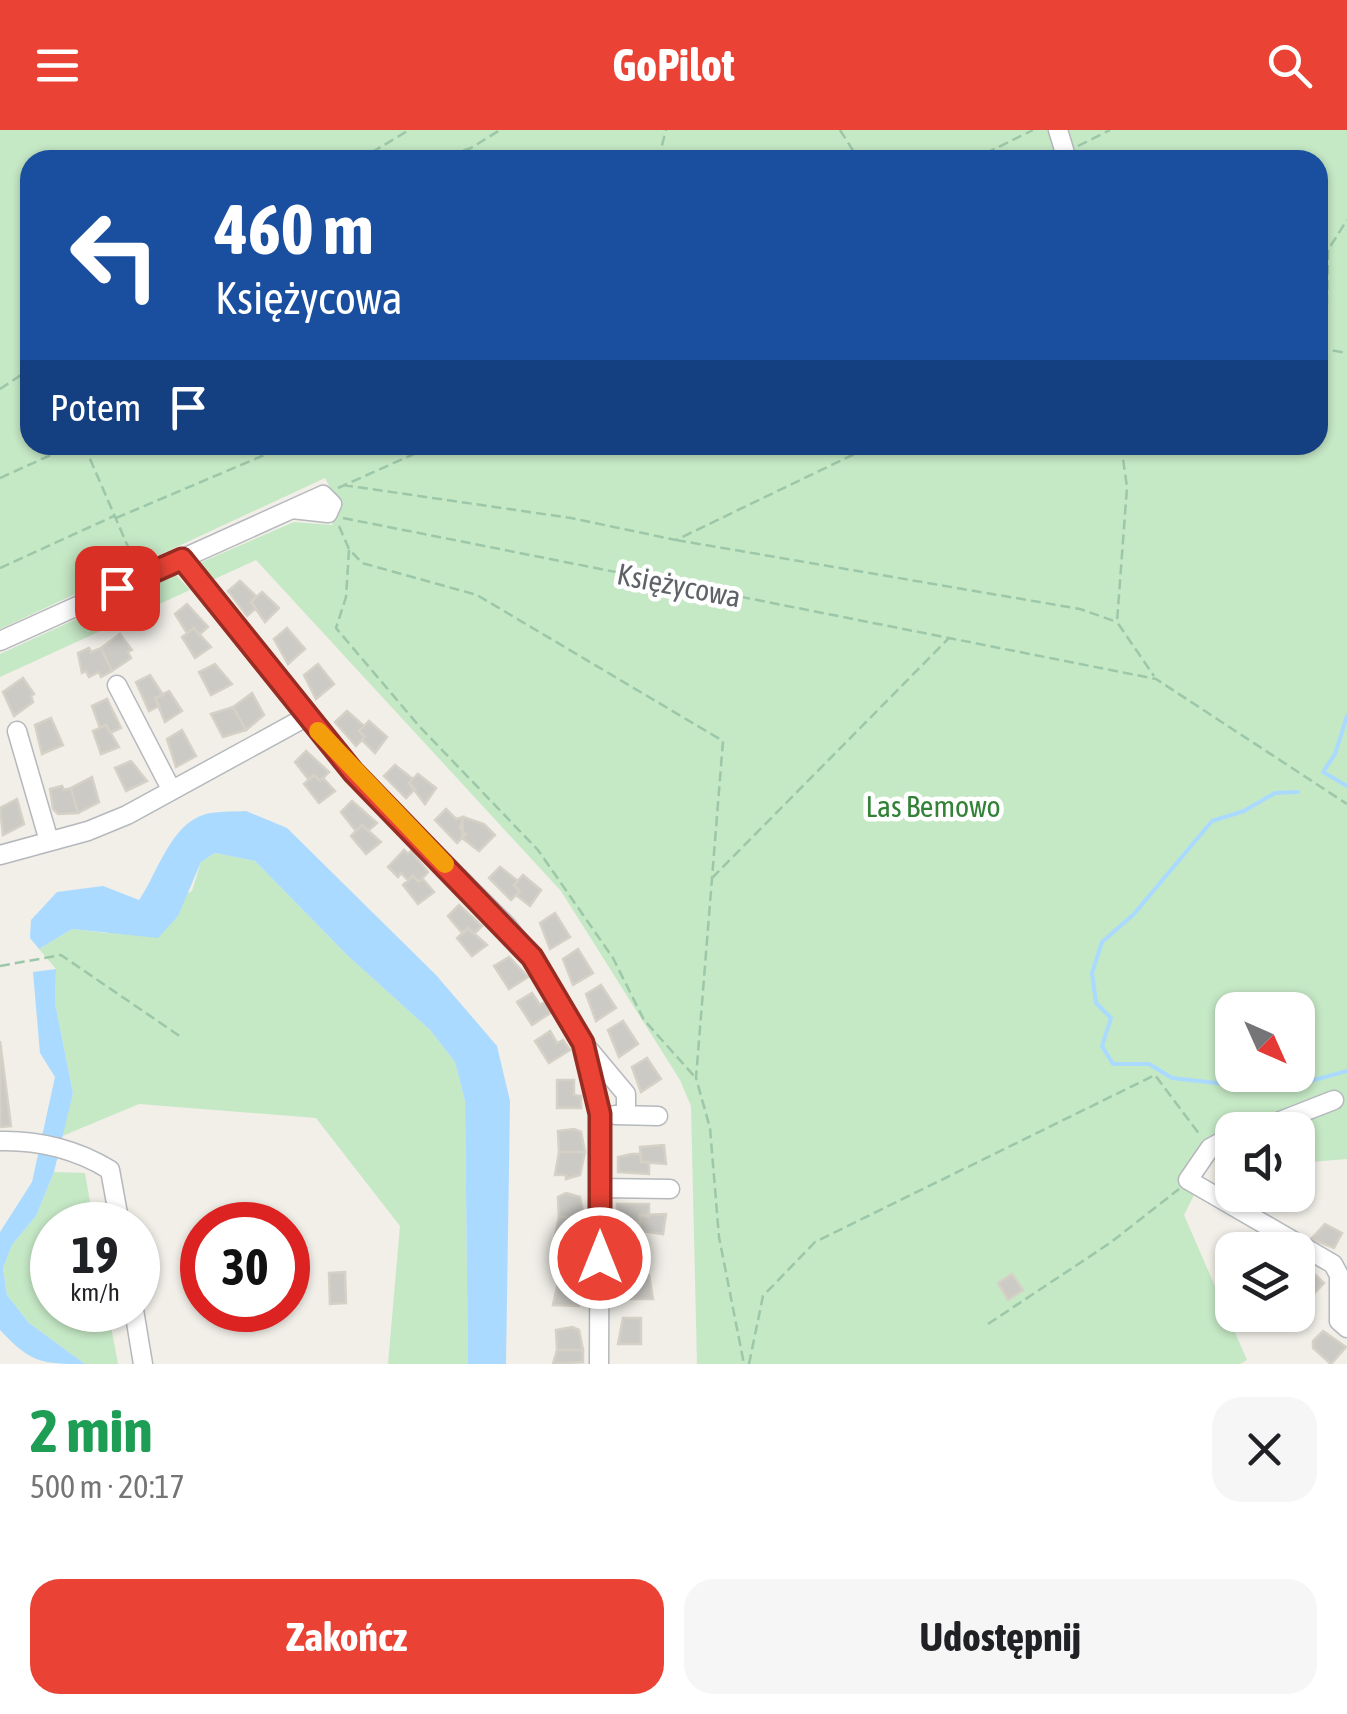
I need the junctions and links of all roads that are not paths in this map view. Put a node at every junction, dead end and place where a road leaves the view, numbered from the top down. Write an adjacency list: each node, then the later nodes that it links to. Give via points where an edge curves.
1 (330, 508): 2 (street, via 292,510)
2 (182, 559): 3 (street); 5 (street)
3 (0, 641)
4 (117, 685): 7 (street)
5 (306, 718): 7 (street); 10 (street, via 507,926)
6 (17, 731): 8 (street)
7 (172, 789): 8 (street, via 126,815)
8 (49, 841): 9 (street)
9 (0, 855)
10 (583, 1043): 13 (street); 14 (street, via 626,1094)
11 (1334, 1100): 12 (street)
12 (1303, 1112)
13 (600, 1114): 14 (street); 18 (street)
14 (626, 1114): 15 (street)
15 (658, 1116)
16 (0, 1141): 21 (street, via 24,1140 88,1156 110,1170)
17 (1215, 1145): 20 (street, via 1188,1180)
18 (600, 1188): 19 (street); 26 (street)
19 (670, 1189)
20 (1215, 1196)
21 (116, 1202)
22 (1243, 1212): 23 (street, via 1333,1264 1339,1321)
23 (1347, 1328)
24 (138, 1332): 25 (street)
25 (143, 1364)
26 (599, 1364)

